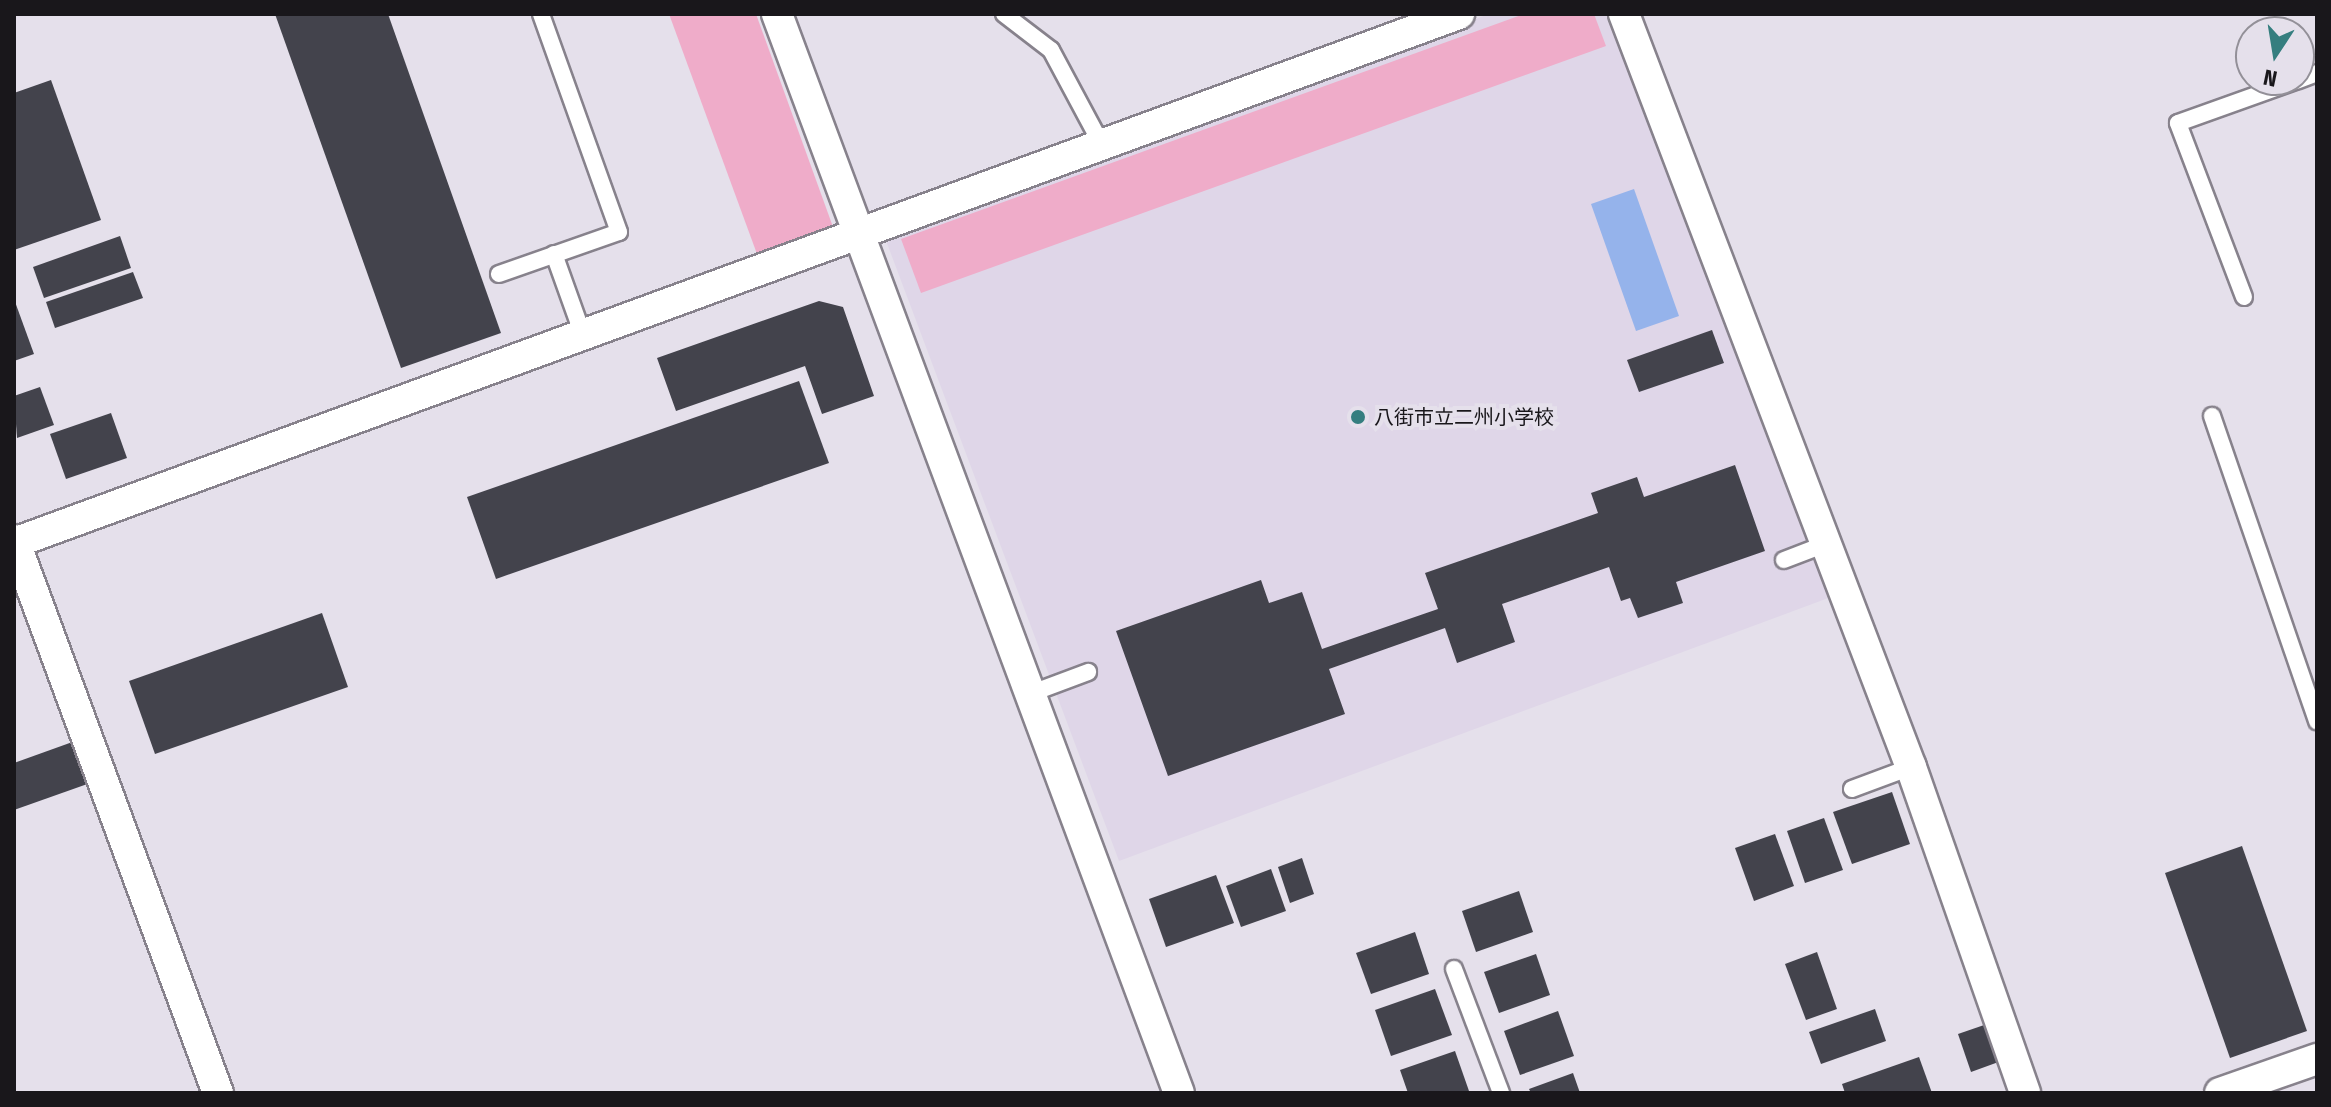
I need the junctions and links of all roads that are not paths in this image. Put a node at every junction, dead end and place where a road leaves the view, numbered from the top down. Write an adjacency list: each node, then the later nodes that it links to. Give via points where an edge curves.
1 (541, 14): 9 (lane, via 619,232)
2 (777, 14): 8 (street)
3 (1004, 14): 7 (lane, via 1051,50)
4 (1459, 14): 7 (street)
5 (1624, 14): 15 (street)
6 (2254, 96): 11 (lane, via 2178,123)
7 (1102, 145): 8 (street)
8 (858, 234): 12 (street); 18 (street)
9 (554, 254): 10 (lane); 12 (lane)
10 (499, 274)
11 (2244, 297)
12 (583, 335): 14 (street)
13 (2212, 416): 19 (lane)
14 (14, 542): 24 (street)
15 (1826, 544): 16 (lane); 20 (street)
16 (1784, 560)
17 (1088, 672): 18 (lane)
18 (1032, 693): 25 (street)
19 (2317, 721)
20 (1911, 767): 21 (lane); 27 (street)
21 (1852, 789)
22 (1454, 969): 26 (lane)
23 (2317, 1059): 28 (street)
24 (218, 1093)
25 (1179, 1093)
26 (1501, 1093)
27 (2025, 1093)
28 (2220, 1093)

